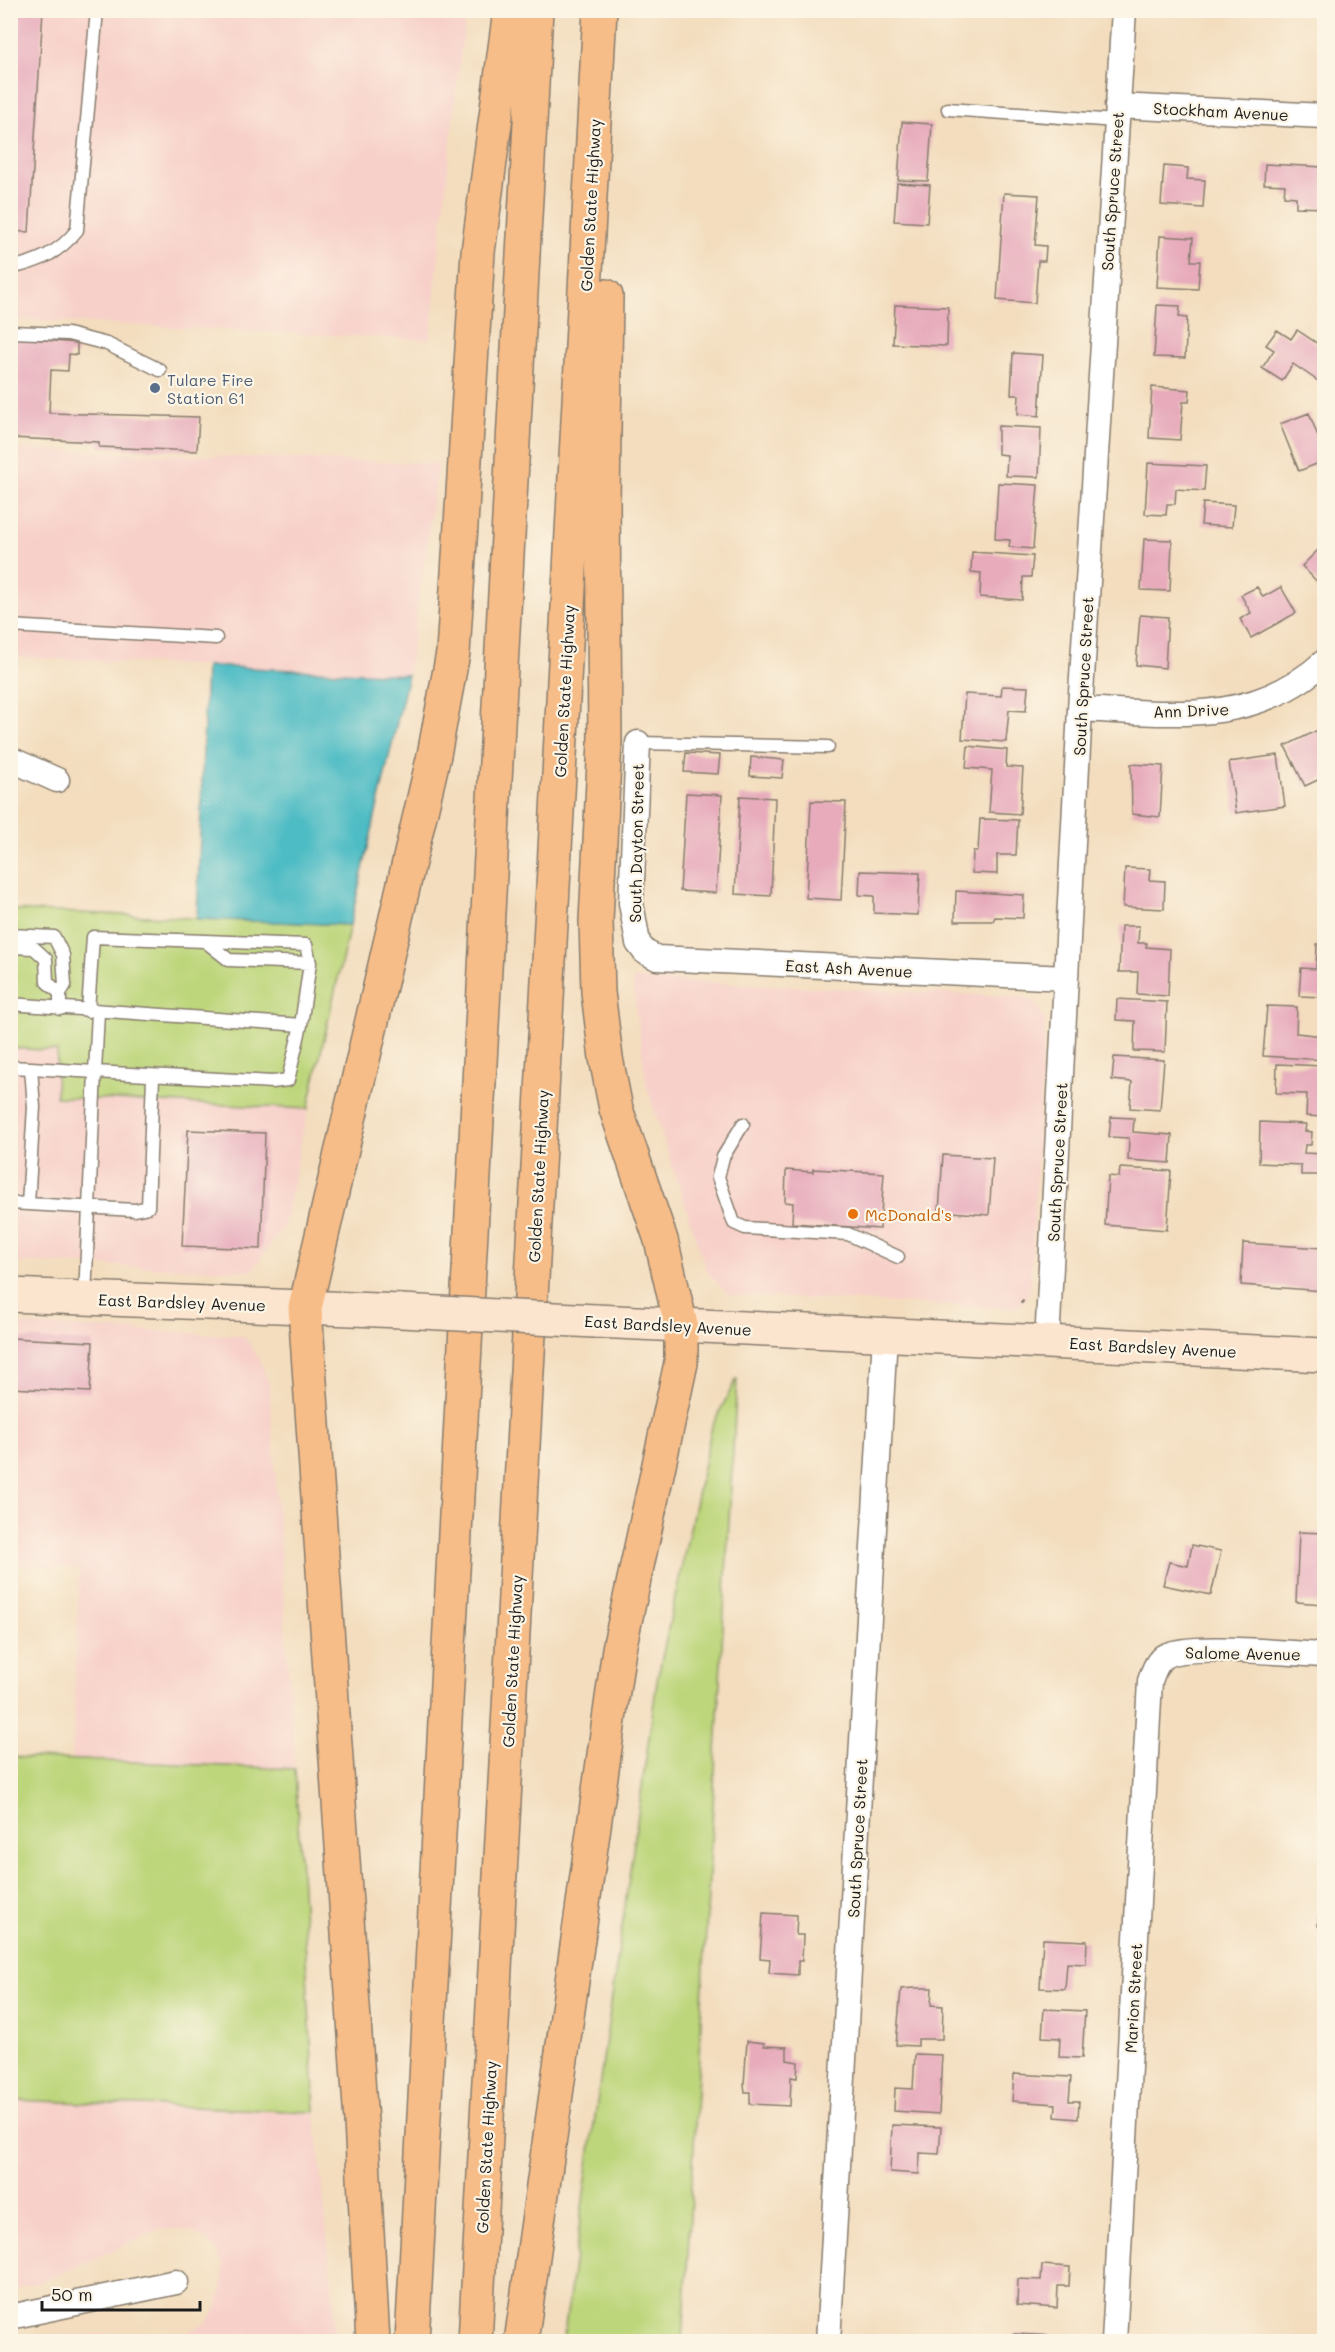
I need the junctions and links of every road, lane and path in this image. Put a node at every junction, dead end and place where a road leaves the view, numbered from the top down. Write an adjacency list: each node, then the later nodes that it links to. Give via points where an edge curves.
1 (97, 10): 10 (lane, via 77,230 66,243 38,262)
2 (510, 10): 43 (highway, via 478,252 453,653 434,755)
3 (536, 10): 53 (highway)
4 (600, 10): 6 (highway, Golden State Highway)
5 (1124, 10): 8 (street, South Spruce Street)
6 (595, 107): 44 (highway, via 609,135 603,500 605,742 596,921 598,992 616,1109 661,1240); 54 (highway, Golden State Highway)
7 (948, 109): 8 (lane, Stockham Avenue)
8 (1117, 114): 9 (street, Stockham Avenue); 16 (street, South Spruce Street)
9 (1324, 116)
10 (10, 268)
11 (10, 332): 12 (lane, via 68,334 107,344)
12 (160, 370)
13 (10, 626): 14 (lane)
14 (216, 638)
15 (1324, 662): 16 (street, Ann Drive, via 1281,691 1248,706 1210,713)
16 (1080, 709): 26 (street, South Spruce Street)
17 (638, 743): 18 (lane); 23 (street, South Dayton Street, via 631,903)
18 (828, 747)
19 (10, 759): 20 (street)
20 (57, 780)
21 (10, 935): 27 (lane, via 54,937 63,955 65,985)
22 (205, 940): 25 (lane, via 229,960); 25 (lane, via 306,945); 30 (lane, via 93,937)
23 (638, 943): 26 (street, East Ash Avenue, via 657,958)
24 (10, 947): 27 (lane, via 34,948 46,959 47,982)
25 (310, 963): 31 (lane)
26 (1066, 978): 46 (street, South Spruce Street)
27 (60, 993): 29 (lane)
28 (10, 1004): 29 (lane)
29 (60, 1010): 30 (lane)
30 (93, 1012): 31 (lane); 34 (lane)
31 (301, 1025): 35 (lane, via 288,1080)
32 (10, 1067): 33 (lane)
33 (31, 1068): 34 (lane); 38 (lane, via 34,1107)
34 (95, 1072): 35 (lane); 39 (lane)
35 (153, 1077): 39 (lane, via 148,1207)
36 (743, 1124): 40 (lane, via 723,1157 718,1177 734,1223 746,1228 848,1234)
37 (10, 1203): 38 (lane)
38 (28, 1204): 39 (lane)
39 (89, 1208): 42 (lane)
40 (898, 1257)
41 (10, 1295): 42 (main road, East Bardsley Avenue)
42 (85, 1298): 43 (main road, East Bardsley Avenue)
43 (305, 1308): 44 (main road, East Bardsley Avenue, bridge); 52 (highway)
44 (681, 1325): 45 (main road, East Bardsley Avenue); 55 (highway, via 681,1368 619,1649)
45 (885, 1335): 46 (main road, East Bardsley Avenue); 56 (street, South Spruce Street)
46 (1047, 1342): 47 (main road, East Bardsley Avenue)
47 (1324, 1355)
48 (1324, 1655): 49 (street, Salome Avenue, via 1188,1649)
49 (1162, 1658): 57 (street, Marion Street, via 1150,1681)
50 (176, 2282): 51 (street)
51 (10, 2317)
52 (373, 2342)
53 (412, 2342)
54 (475, 2342)
55 (521, 2342)
56 (828, 2342)
57 (1114, 2342)

